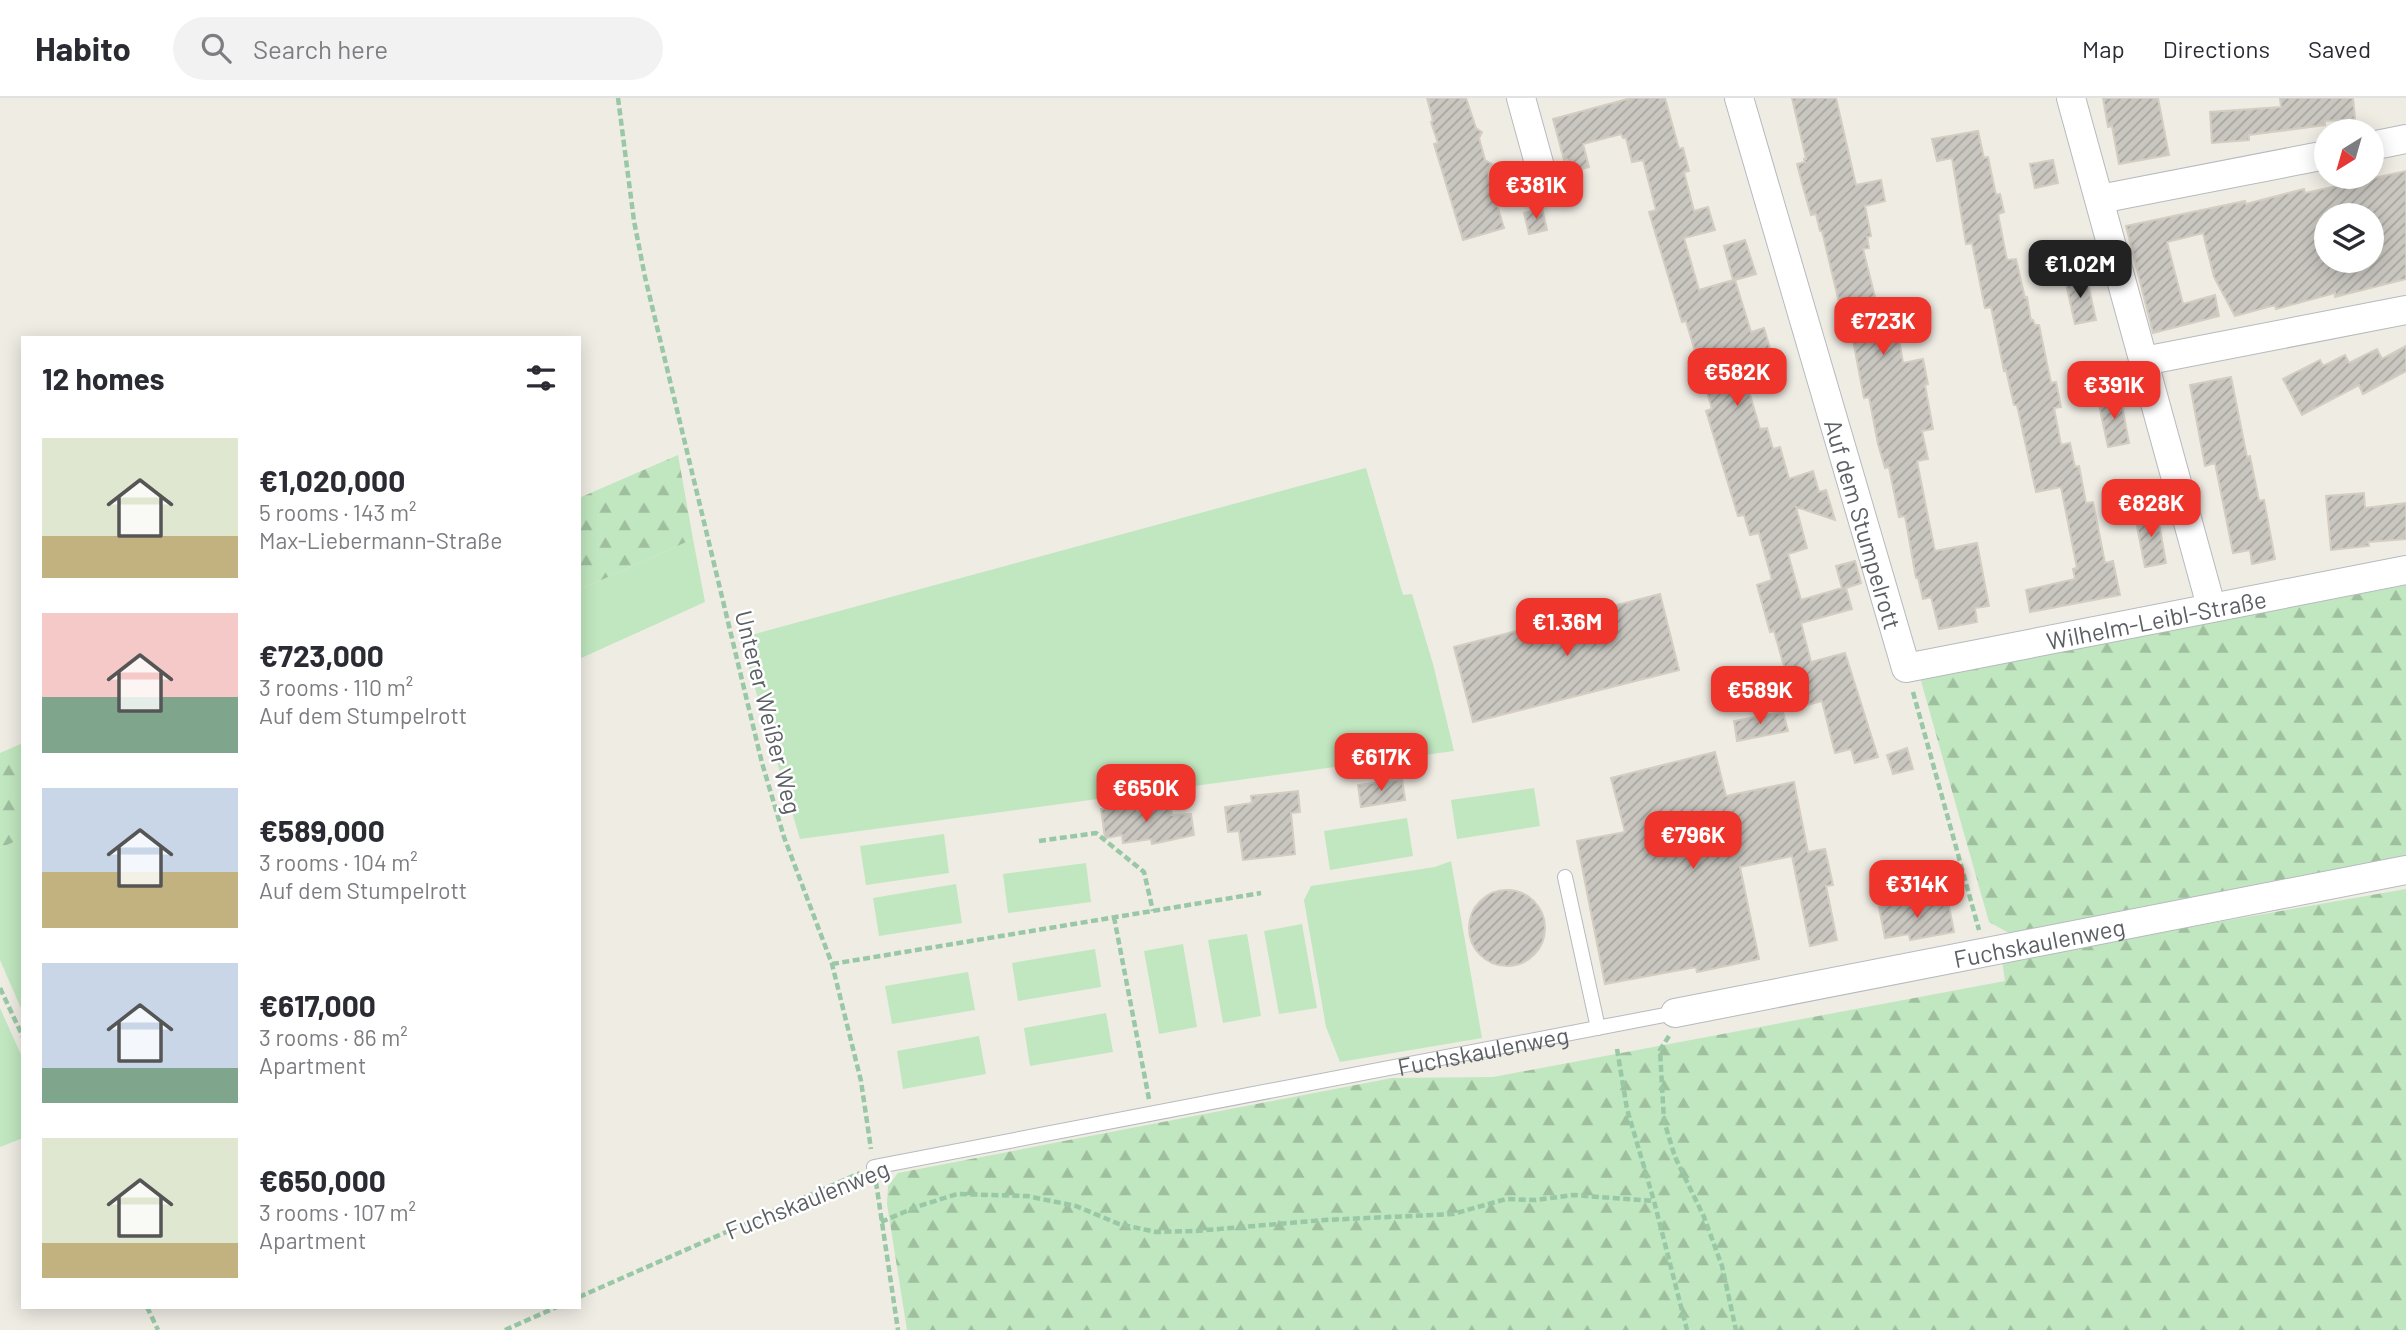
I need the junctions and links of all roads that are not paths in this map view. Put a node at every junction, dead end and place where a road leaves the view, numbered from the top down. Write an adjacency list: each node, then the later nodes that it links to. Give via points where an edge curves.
1 (1521, 98): 7 (street)
2 (1739, 98): 13 (street, Auf dem Stumpelrott)
3 (2071, 98): 8 (street)
4 (2406, 139): 5 (street)
5 (2384, 143)
6 (2314, 157): 8 (street)
7 (1542, 174)
8 (2100, 199): 10 (street)
9 (2406, 310): 10 (street)
10 (2144, 361): 12 (street)
11 (2406, 570): 12 (street, Wilhelm-Leibl-Straße)
12 (2211, 606): 13 (street, Wilhelm-Leibl-Straße)
13 (1906, 668)
14 (2406, 870): 16 (street, Fuchskaulenweg)
15 (1565, 877): 17 (lane)
16 (1675, 1013): 17 (lane, Fuchskaulenweg)
17 (1598, 1028): 18 (lane, Fuchskaulenweg)
18 (874, 1167)

